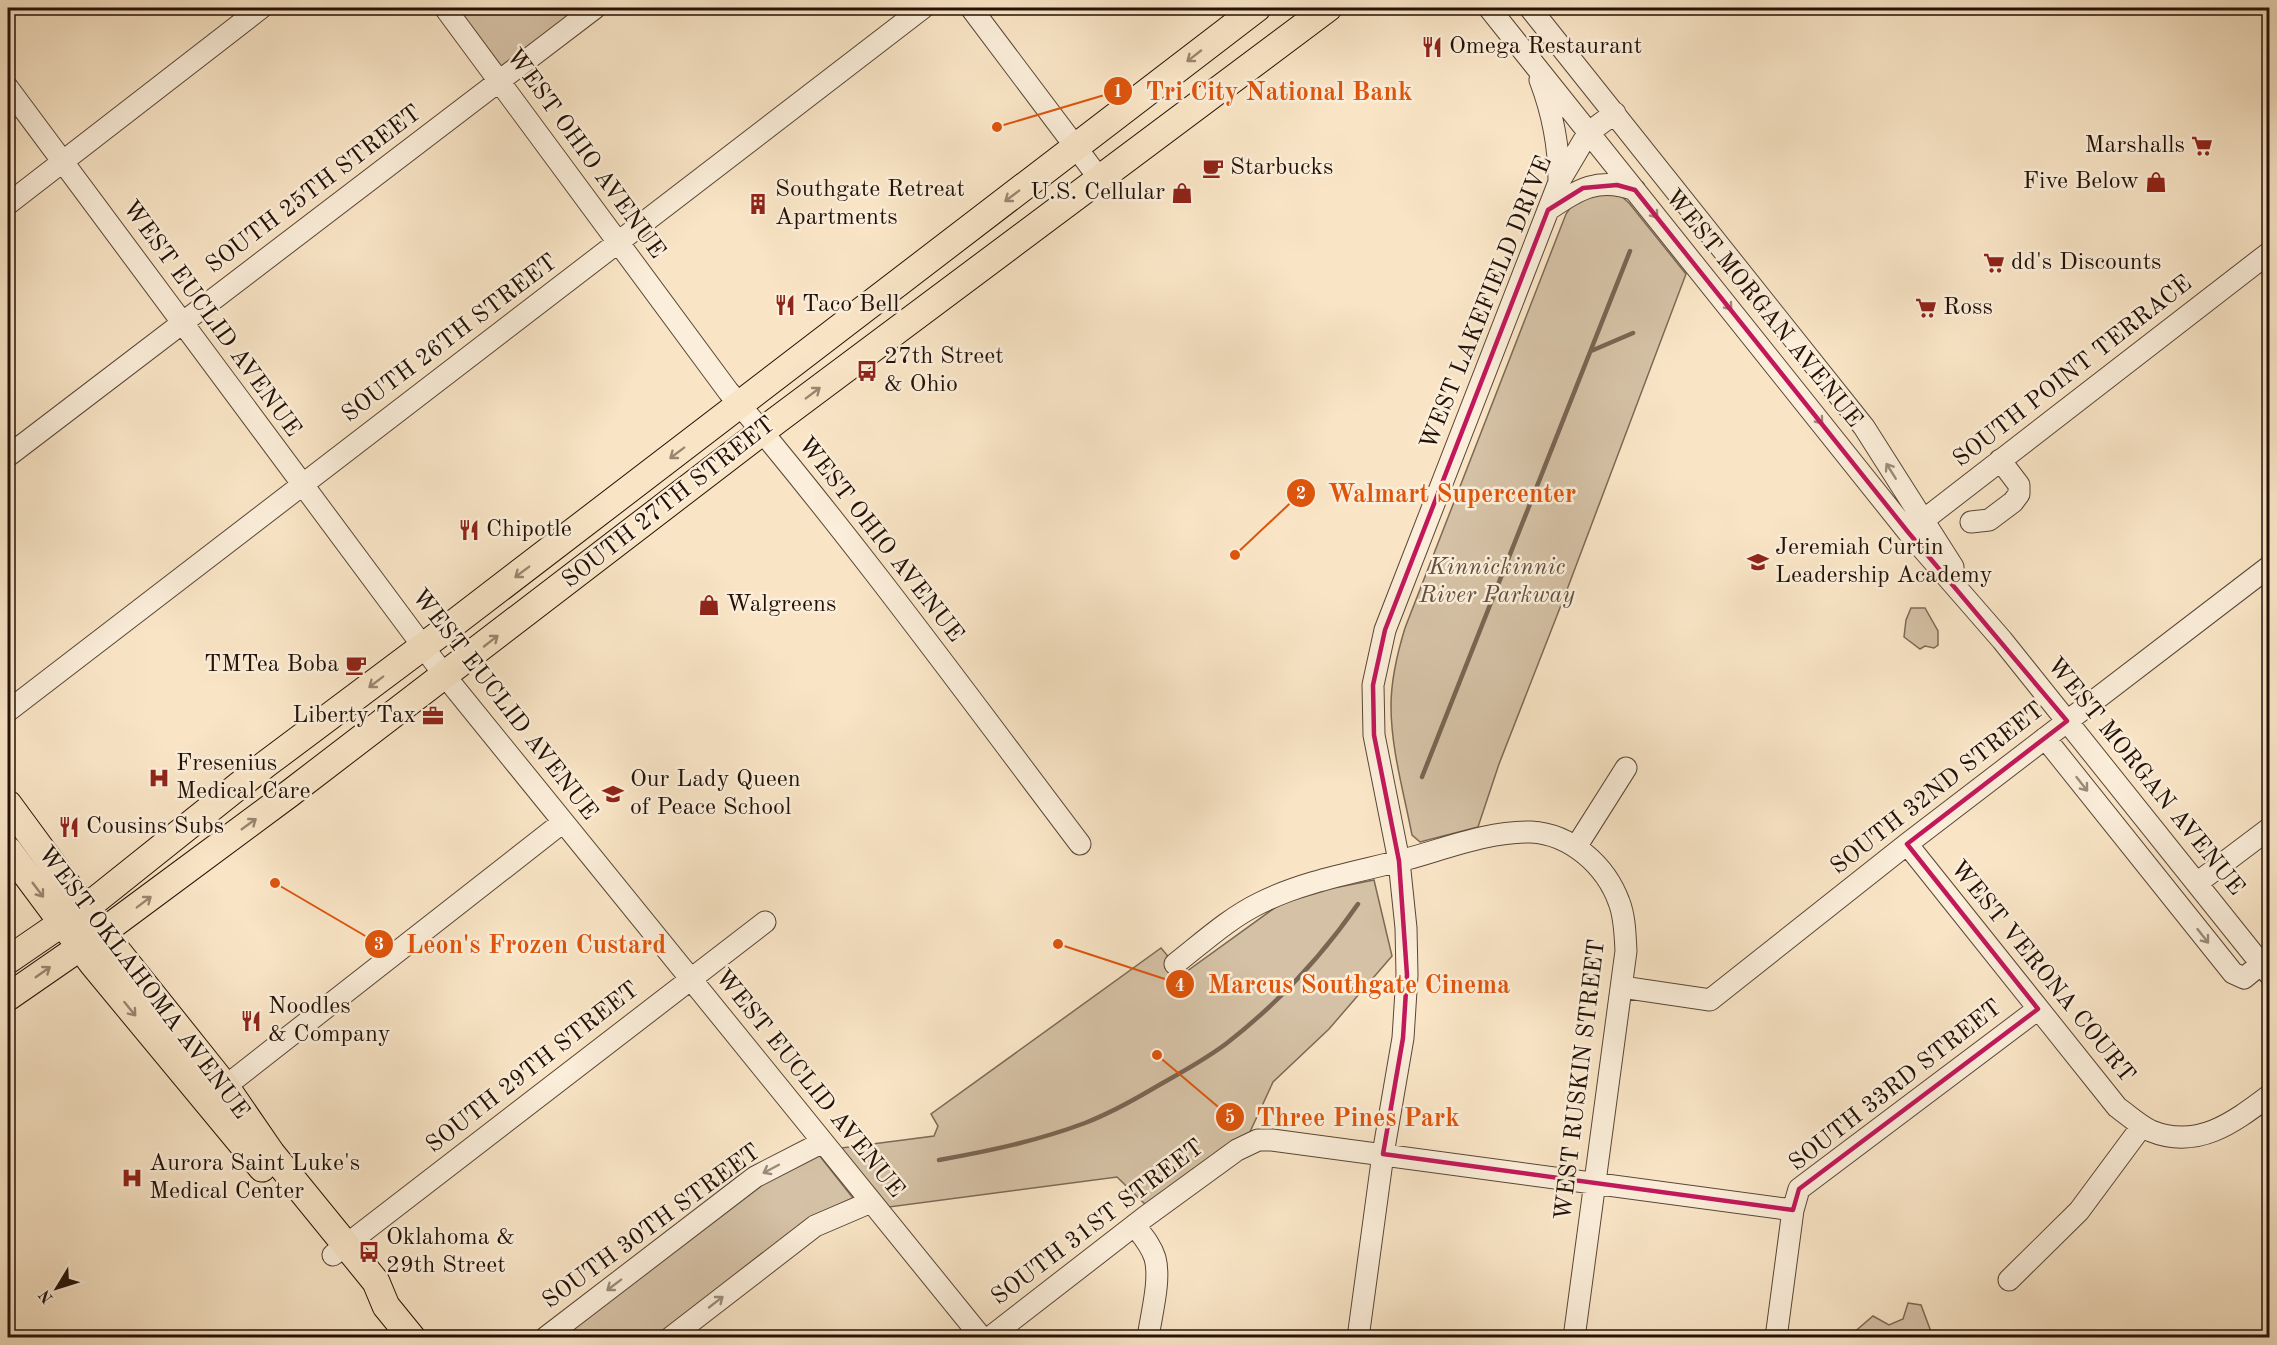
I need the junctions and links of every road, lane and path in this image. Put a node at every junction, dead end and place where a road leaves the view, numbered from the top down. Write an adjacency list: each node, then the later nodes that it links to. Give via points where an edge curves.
1 (261, 8): 20 (street)
2 (445, 8): 14 (street, WEST OHIO AVENUE)
3 (595, 8): 14 (street, SOUTH 25TH STREET)
4 (923, 8): 27 (street, SOUTH 26TH STREET)
5 (971, 8): 19 (street)
6 (1257, 8): 11 (main road, SOUTH 27TH STREET)
7 (1311, 8): 12 (main road)
8 (1328, 8): 12 (main road, SOUTH 27TH STREET)
9 (1489, 8): 13 (street, WEST MORGAN AVENUE)
10 (1530, 8): 16 (street, WEST MORGAN AVENUE)
11 (1228, 30): 18 (main road, via 1235,39 1229,60 1190,93); 19 (main road, SOUTH 27TH STREET, one-way to 19)
12 (1276, 47): 18 (main road, SOUTH 27TH STREET)
13 (1533, 63): 17 (street, WEST MORGAN AVENUE); 22 (street, via 1556,128)
14 (500, 80): 27 (street, WEST OHIO AVENUE); 30 (street, SOUTH 25TH STREET)
15 (8, 88): 20 (street, WEST EUCLID AVENUE)
16 (1615, 113): 17 (street, WEST LAKEFIELD DRIVE); 39 (street, WEST MORGAN AVENUE, one-way to 16, via 1864,427)
17 (1588, 133): 22 (street, WEST LAKEFIELD DRIVE); 23 (street, WEST MORGAN AVENUE)
18 (1154, 138): 21 (main road, SOUTH 27TH STREET)
19 (1075, 148): 21 (street); 26 (main road, SOUTH 27TH STREET, one-way to 26)
20 (63, 162): 24 (street); 30 (street, WEST EUCLID AVENUE)
21 (1100, 178): 29 (main road, SOUTH 27TH STREET)
22 (1559, 182): 25 (street, WEST LAKEFIELD DRIVE)
23 (1635, 190): 25 (street, via 1593,185); 39 (street, WEST MORGAN AVENUE, one-way to 39)
24 (8, 204)
25 (1548, 210): 56 (street, WEST LAKEFIELD DRIVE, via 1384,630 1373,686 1374,735)
26 (971, 227): 29 (main road, via 976,242); 31 (main road, SOUTH 27TH STREET)
27 (619, 242): 32 (street, WEST OHIO AVENUE); 36 (street, SOUTH 26TH STREET)
28 (2270, 252): 35 (street, SOUTH POINT TERRACE)
29 (976, 270): 33 (main road, SOUTH 27TH STREET, one-way to 29)
30 (182, 323): 34 (street, SOUTH 25TH STREET); 36 (street, WEST EUCLID AVENUE)
31 (825, 340): 32 (main road, SOUTH 27TH STREET); 33 (main road, via 816,364 766,408)
32 (740, 405): 33 (street, WEST OHIO AVENUE); 37 (main road, via 735,429 673,482); 41 (main road, SOUTH 27TH STREET, one-way to 41)
33 (763, 431): 37 (main road, SOUTH 27TH STREET); 52 (street, WEST OHIO AVENUE)
34 (8, 456)
35 (2000, 460): 38 (street, via 2019,485 2019,494 1989,520); 39 (street, SOUTH POINT TERRACE)
36 (302, 484): 41 (street, WEST EUCLID AVENUE); 43 (street, SOUTH 26TH STREET)
37 (656, 513): 42 (main road, SOUTH 27TH STREET, one-way to 37)
38 (1971, 522)
39 (1915, 526): 44 (street, WEST MORGAN AVENUE)
40 (2270, 566): 44 (street, SOUTH 32ND STREET)
41 (423, 647): 42 (street, WEST EUCLID AVENUE); 46 (main road, SOUTH 27TH STREET, one-way to 46)
42 (445, 676): 48 (main road, SOUTH 27TH STREET); 50 (street, WEST EUCLID AVENUE)
43 (8, 711)
44 (2067, 722): 45 (street, SOUTH 32ND STREET); 57 (street, WEST MORGAN AVENUE)
45 (2046, 738): 53 (street, SOUTH 32ND STREET); 65 (street, one-way to 65, via 2233,974 2244,978)
46 (266, 764): 48 (main road); 58 (main road, SOUTH 27TH STREET)
47 (1626, 768): 54 (street)
48 (289, 794): 61 (main road, SOUTH 27TH STREET, one-way to 48)
49 (8, 804): 58 (main road, WEST OKLAHOMA AVENUE)
50 (563, 822): 66 (street, WEST EUCLID AVENUE); 71 (street)
51 (2270, 828): 57 (street)
52 (1080, 844)
53 (1907, 844): 67 (street, SOUTH 32ND STREET, via 1710,1000); 69 (street, WEST VERONA COURT)
54 (1576, 847): 56 (street, WEST RUSKIN STREET, via 1532,832 1486,838); 67 (street, WEST RUSKIN STREET, via 1604,872 1619,902 1626,951)
55 (8, 850): 60 (main road, WEST OKLAHOMA AVENUE, one-way to 60)
56 (1399, 861): 64 (street, via 1292,889 1258,904); 75 (street, WEST LAKEFIELD DRIVE, via 1406,928 1404,1038)
57 (2197, 883): 65 (street, WEST MORGAN AVENUE)
58 (84, 908): 60 (main road, SOUTH 27TH STREET); 61 (main road, WEST OKLAHOMA AVENUE)
59 (765, 922): 66 (street, SOUTH 29TH STREET)
60 (62, 923): 62 (main road, WEST OKLAHOMA AVENUE); 63 (main road, SOUTH 27TH STREET)
61 (102, 932): 62 (main road, SOUTH 27TH STREET); 70 (main road, WEST OKLAHOMA AVENUE)
62 (80, 947): 68 (main road, SOUTH 27TH STREET, one-way to 62); 70 (main road, WEST OKLAHOMA AVENUE, one-way to 70)
63 (8, 960)
64 (1175, 964)
65 (2265, 970)
66 (690, 979): 74 (street, WEST EUCLID AVENUE); 80 (street, SOUTH 29TH STREET)
67 (1622, 987): 76 (street, WEST RUSKIN STREET)
68 (8, 997)
69 (2038, 1009): 73 (street, WEST VERONA COURT, via 2117,1107); 78 (street, SOUTH 33RD STREET, via 1799,1190)
70 (167, 1036): 71 (main road, WEST OKLAHOMA AVENUE)
71 (215, 1094): 80 (main road, WEST OKLAHOMA AVENUE, via 272,1153)
72 (2270, 1095): 73 (street, WEST VERONA COURT, via 2231,1124 2200,1136 2172,1137)
73 (2142, 1126): 81 (street, via 2079,1211)
74 (823, 1142): 77 (street, WEST EUCLID AVENUE); 83 (street, SOUTH 30TH STREET, one-way to 83, via 755,1178)
75 (1383, 1154): 76 (street, SOUTH 31ST STREET); 79 (street, SOUTH 31ST STREET, via 1258,1140 1237,1150); 88 (street, WEST LAKEFIELD DRIVE)
76 (1595, 1182): 78 (street, SOUTH 31ST STREET); 89 (street, WEST RUSKIN STREET)
77 (871, 1202): 84 (street, one-way to 77, via 815,1226); 85 (street, WEST EUCLID AVENUE)
78 (1793, 1210): 90 (street, SOUTH 33RD STREET)
79 (1135, 1226): 86 (street, SOUTH 31ST STREET); 87 (street, via 1149,1244 1157,1272)
80 (339, 1250): 82 (main road, WEST OKLAHOMA AVENUE, via 376,1282 386,1306)
81 (2009, 1280)
82 (412, 1338)
83 (545, 1338)
84 (670, 1338)
85 (982, 1338)
86 (989, 1338)
87 (1148, 1338)
88 (1358, 1338)
89 (1574, 1338)
90 (1776, 1338)

